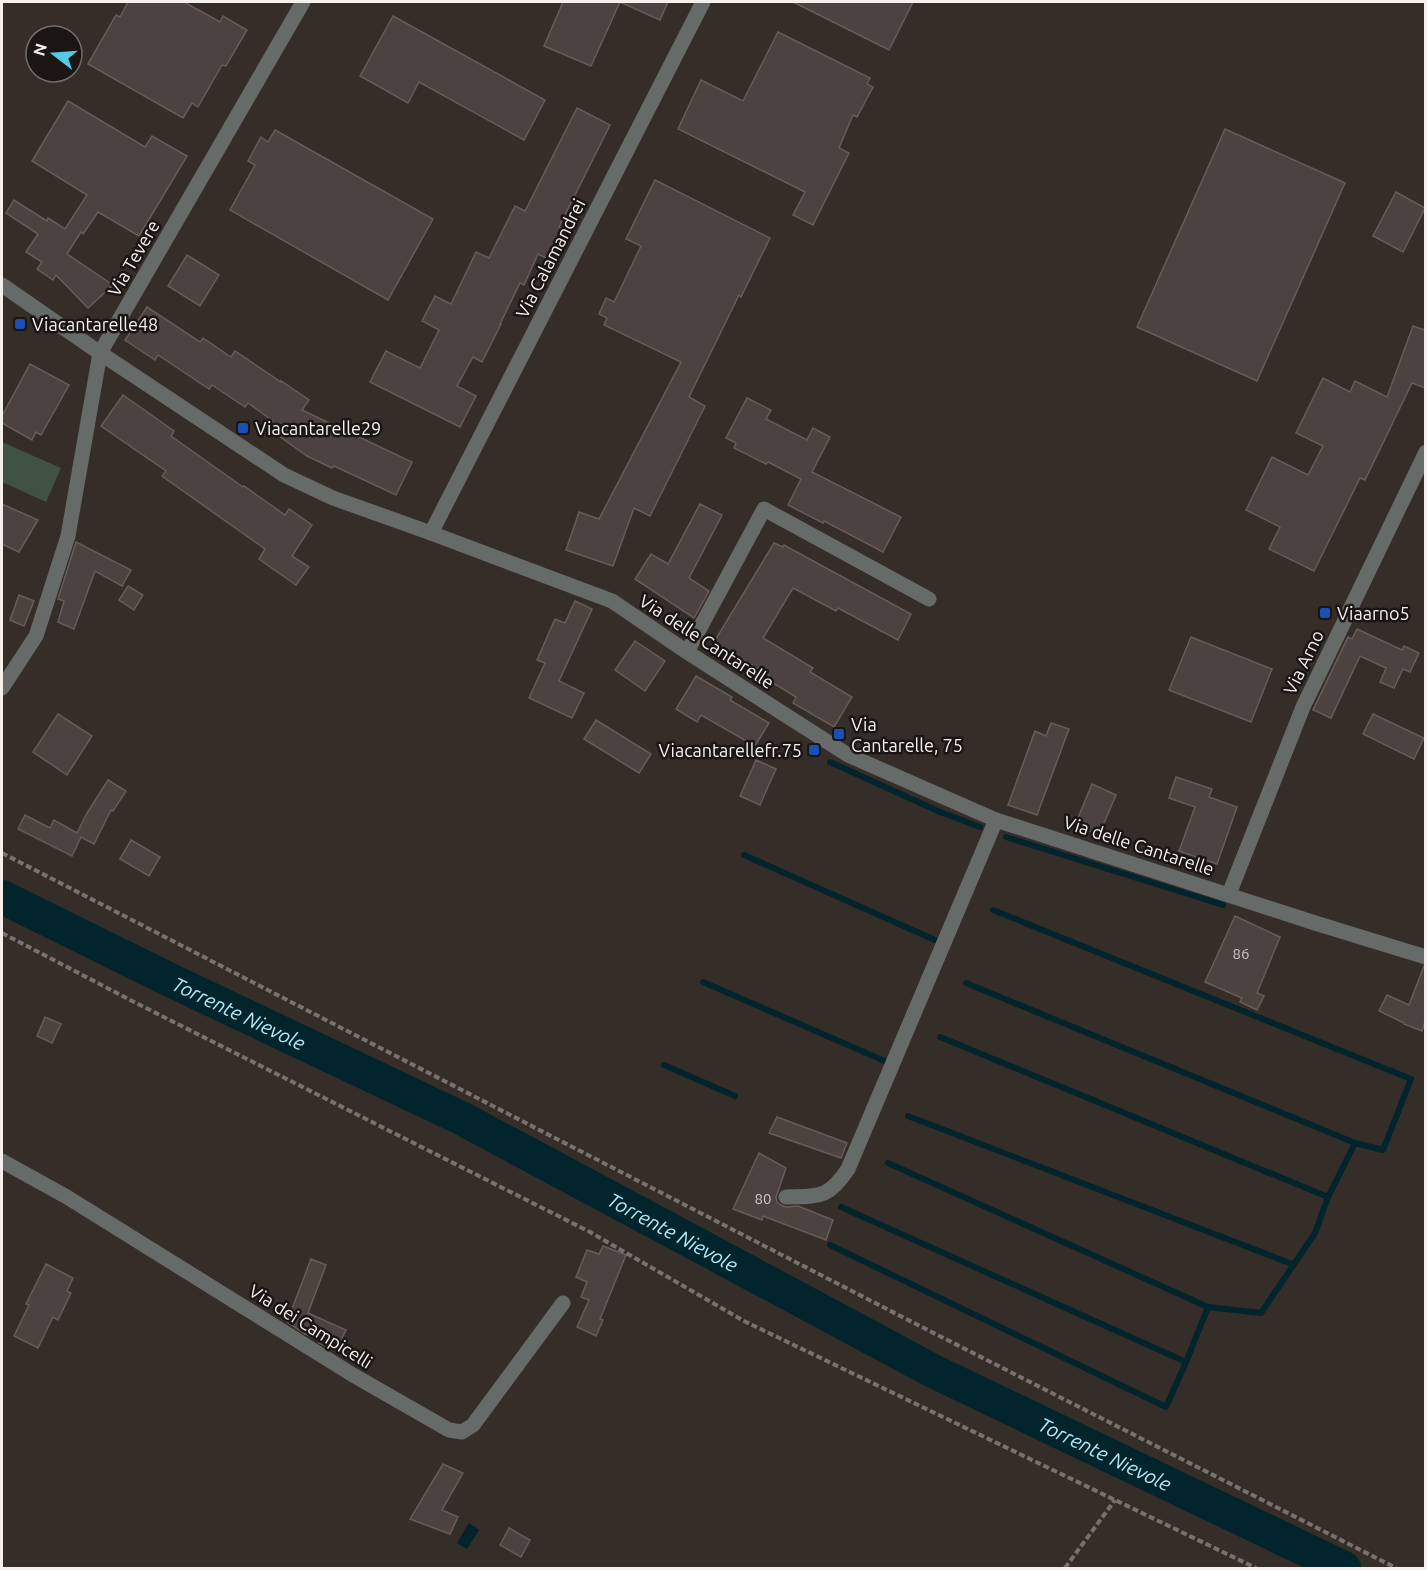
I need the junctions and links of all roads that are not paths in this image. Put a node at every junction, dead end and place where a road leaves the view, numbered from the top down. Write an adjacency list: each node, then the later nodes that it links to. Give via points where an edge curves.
1 (303, 2): 4 (street, Via Tevere)
2 (703, 2): 6 (street, Via Calamandrei)
3 (2, 285): 4 (street, Via delle Cantarelle)
4 (100, 353): 6 (street, Via delle Cantarelle, via 284,475 333,498); 9 (street, Via Tevere, via 68,536 36,636)
5 (1425, 452): 11 (street, Via Arno, via 1303,707)
6 (430, 533): 8 (street, Via delle Cantarelle, via 612,601)
7 (929, 599): 8 (street, via 764,509)
8 (687, 652): 10 (street, Via delle Cantarelle, via 848,755)
9 (2, 688)
10 (996, 820): 11 (street, Via delle Cantarelle); 14 (street, via 848,1169 828,1192)
11 (1229, 894): 12 (street, Via delle Cantarelle)
12 (1425, 957)
13 (2, 1161): 15 (street, Via dei Campicelli, via 449,1430 462,1432 474,1425)
14 (786, 1197)
15 (563, 1303)

